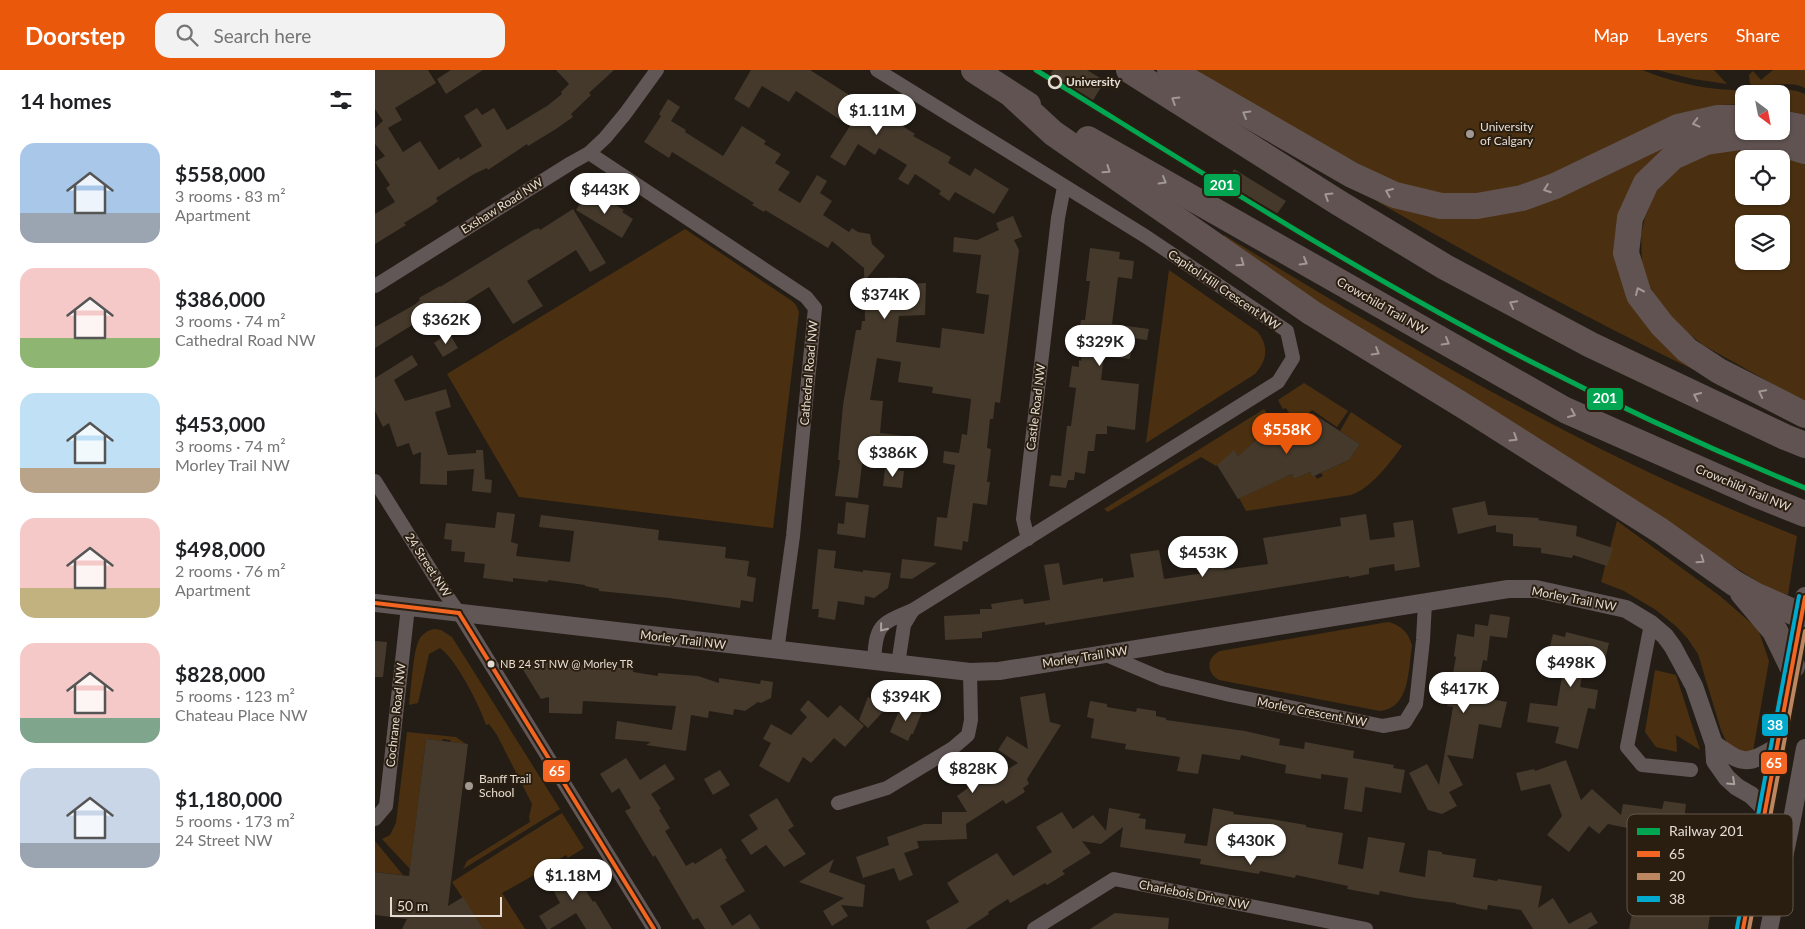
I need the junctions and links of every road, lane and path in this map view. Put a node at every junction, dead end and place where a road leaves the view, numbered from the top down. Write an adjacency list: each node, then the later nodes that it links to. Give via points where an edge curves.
1 (657, 70): 11 (street, Exshaw Road NW, via 625,114)
2 (877, 70): 12 (street, Capitol Hill Crescent NW)
3 (974, 70): 6 (highway, Crowchild Trail NW)
4 (1129, 70): 15 (highway, one-way to 4, via 1591,345 1445,267)
5 (1170, 70): 7 (highway, one-way to 5, via 1718,118 1678,128 1555,186 1521,198 1477,206 1441,206 1395,194 1352,175)
6 (1015, 97): 17 (highway, Crowchild Trail NW, one-way to 17, via 1565,410); 19 (highway, one-way to 19, via 1053,133 1312,313 1652,526)
7 (1735, 118)
8 (1790, 125): 9 (highway)
9 (1805, 128)
10 (1805, 151): 14 (highway, one-way to 10, via 1719,372 1687,350 1639,295 1626,253 1630,218 1646,183 1673,157 1706,142 1741,137)
11 (589, 153): 13 (street, Exshaw Road NW); 27 (street, Cathedral Road NW, via 806,297 815,308 793,536)
12 (1064, 187): 18 (street, Castle Road NW, via 1023,519); 18 (street, Capitol Hill Crescent NW, via 1145,236 1287,332 1293,358 1278,382)
13 (375, 286)
14 (1805, 415)
15 (1805, 445)
16 (375, 481): 25 (street, 24 Street NW)
17 (1802, 513)
18 (1028, 538): 23 (street, Capitol Hill Crescent NW)
19 (1734, 583): 24 (highway, via 1755,595); 31 (highway, via 1775,632)
20 (375, 603): 22 (street, Morley Trail NW)
21 (1425, 603): 26 (street, Morley Trail NW, via 1509,589 1536,589 1626,609); 28 (street, Morley Trail NW); 28 (street, Morley Crescent NW, via 1416,704 1405,722 1383,726 1163,679)
22 (408, 607): 25 (street, Morley Trail NW); 41 (street, Cochrane Road NW, via 386,806)
23 (913, 610): 29 (street, Capitol Hill Crescent NW, one-way to 29, via 889,620 881,628 875,638); 30 (street, via 904,625)
24 (1804, 612): 31 (street)
25 (459, 613): 27 (street, Morley Trail NW); 44 (street, 24 Street NW)
26 (1651, 624): 33 (street, Morley Trail NW, via 1673,647 1694,686); 36 (street, via 1627,747 1642,765)
27 (777, 651): 29 (street, Morley Trail NW)
28 (1104, 654): 32 (street, Morley Trail NW, via 999,671)
29 (874, 661): 30 (street, Morley Trail NW)
30 (898, 664): 32 (street, Morley Trail NW)
31 (1792, 666): 34 (street)
32 (970, 672): 37 (street, via 971,720 968,735 953,748 887,788)
33 (1714, 744): 34 (street, via 1743,761 1758,758); 38 (street, Morley Trail NW, one-way to 38, via 1715,761 1727,778)
34 (1777, 747): 38 (street)
35 (1805, 748): 40 (street)
36 (1691, 770)
37 (838, 803)
38 (1766, 810): 39 (street)
39 (1765, 814)
40 (1793, 814)
41 (375, 819)
42 (1746, 916): 47 (street)
43 (1772, 916): 48 (street)
44 (655, 929)
45 (1035, 929): 46 (street, Charlebois Drive NW, via 1114,879)
46 (1367, 929)
47 (1743, 929)
48 (1769, 929)

